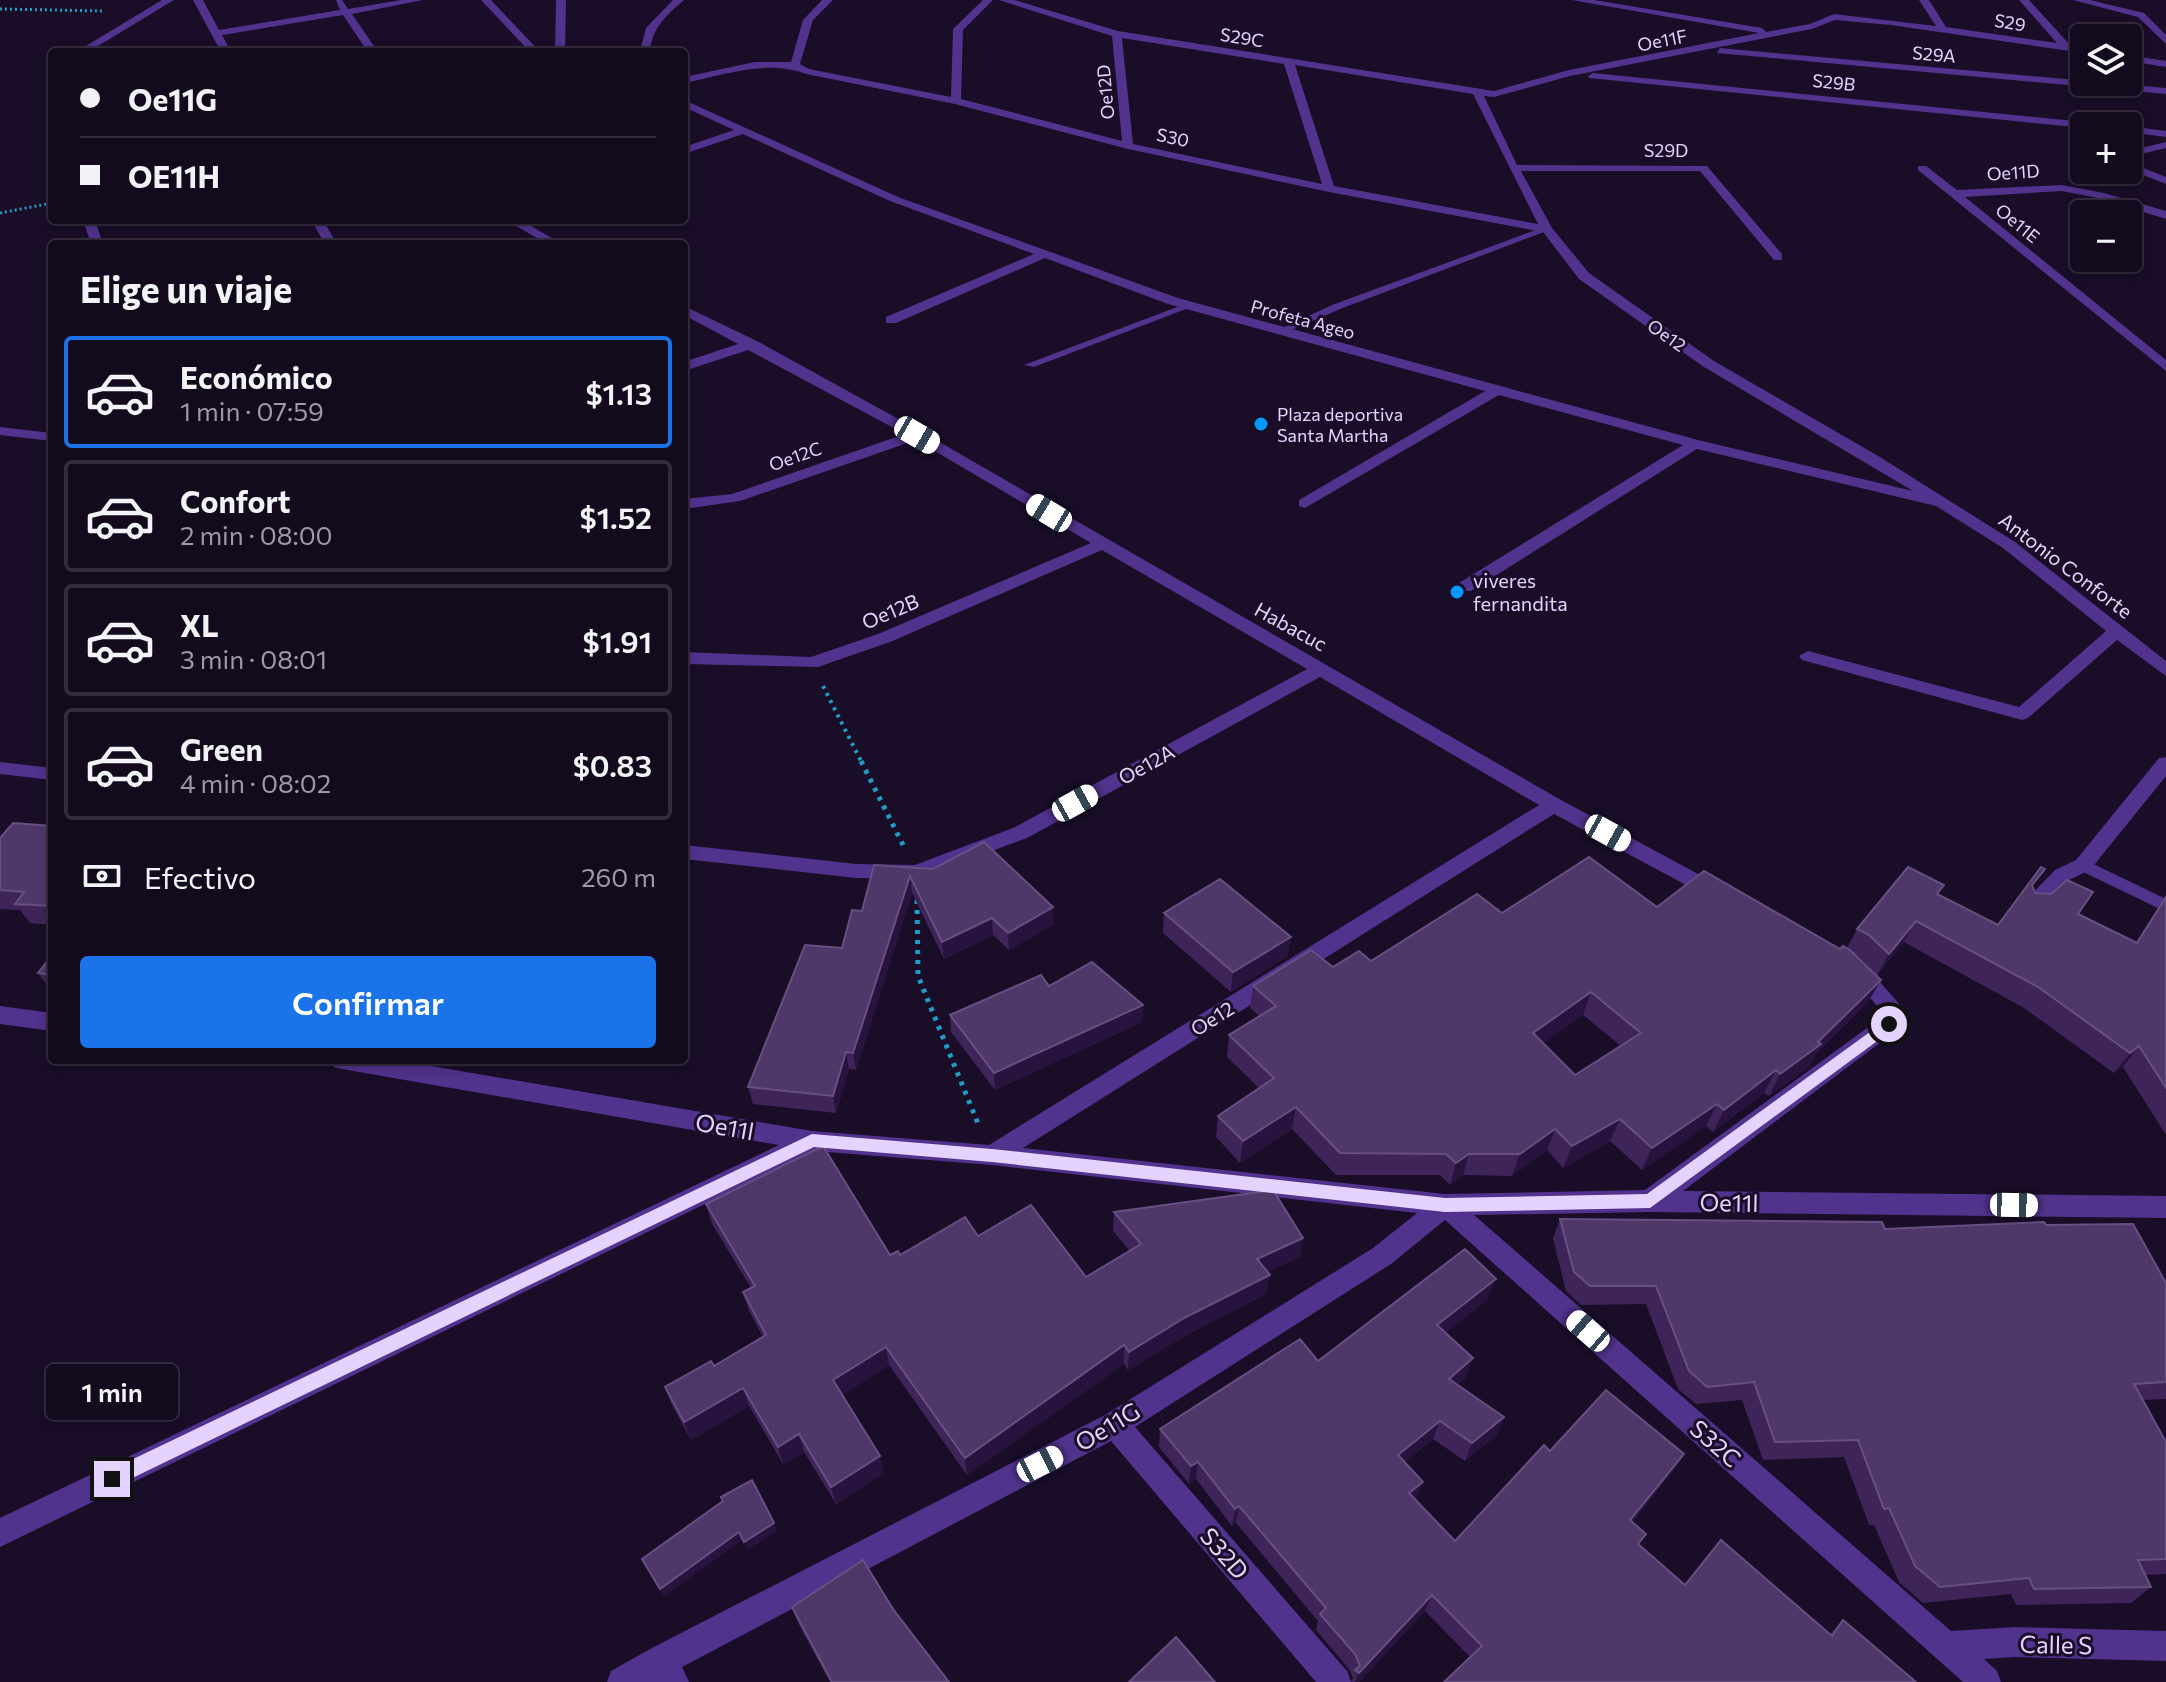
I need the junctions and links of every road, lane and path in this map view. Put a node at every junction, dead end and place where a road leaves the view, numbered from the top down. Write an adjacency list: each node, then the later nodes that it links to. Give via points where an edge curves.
1 (169, 0): 17 (street)
2 (198, 0): 22 (street)
3 (338, 0): 18 (street)
4 (418, 0): 18 (street)
5 (486, 0): 29 (street)
6 (561, 0): 30 (street)
7 (679, 0): 31 (street, via 655,21)
8 (828, 0): 38 (street, via 806,20)
9 (988, 0): 43 (street, via 958,29)
10 (1004, 0): 24 (street, S29C)
11 (1577, 0): 20 (street)
12 (1651, 0): 20 (street)
13 (1924, 0): 21 (street)
14 (2024, 0): 32 (street)
15 (2078, 0): 25 (street, via 2141,15)
16 (0, 9): 17 (path)
17 (150, 12): 26 (street)
18 (346, 12): 22 (street); 28 (street)
19 (1833, 13): 21 (street, S29); 23 (street, Oe11F)
20 (1652, 14): 23 (street)
21 (1942, 28): 32 (street, S29)
22 (216, 33): 27 (street)
23 (1774, 33): 34 (street, Oe11F)
24 (1117, 34): 36 (street, S29C); 50 (street, Oe12D)
25 (2166, 41)
26 (88, 48)
27 (224, 48)
28 (370, 48)
29 (531, 48)
30 (560, 48)
31 (646, 48)
32 (2067, 48): 33 (street, S29)
33 (2070, 48)
34 (1699, 49): 39 (street, Oe11F); 41 (street, S29A)
35 (2142, 60): 37 (street)
36 (1289, 63): 42 (street, S29C); 57 (street)
37 (2166, 64)
38 (795, 65): 40 (street, S30, via 748,66); 43 (street, S30)
39 (1569, 73): 42 (street, Oe11F, via 1503,94); 45 (street, S29B)
40 (688, 79)
41 (2166, 91)
42 (1477, 92): 53 (street, Oe12)
43 (956, 101): 50 (street, S30)
44 (688, 105): 46 (street, Profeta Ageo)
45 (2070, 123)
46 (744, 130): 51 (street); 65 (street, Profeta Ageo, via 894,199)
47 (2142, 131): 48 (street)
48 (2166, 134)
49 (2166, 145): 52 (street)
50 (1128, 146): 57 (street, S30)
51 (688, 150)
52 (2142, 151)
53 (1513, 168): 63 (street, Oe12); 66 (street, S29D, via 1703,168)
54 (1922, 168): 58 (street, Oe11E)
55 (2142, 171): 56 (street)
56 (2166, 181)
57 (1329, 189): 63 (street, S30)
58 (1955, 194): 61 (street, Oe11D, via 2062,188); 74 (street, Oe11E)
59 (48, 204): 60 (path)
60 (0, 213)
61 (2166, 215)
62 (519, 224): 64 (street)
63 (1547, 229): 70 (lane); 80 (street, Oe12, via 1578,270 1682,346)
64 (549, 240)
65 (1045, 254): 67 (street, Profeta Ageo); 69 (street)
66 (1778, 257)
67 (1189, 306): 70 (street, Profeta Ageo); 72 (lane)
68 (688, 312): 71 (street, Habacuc)
69 (891, 320)
70 (1279, 332): 75 (street, Profeta Ageo)
71 (752, 344): 73 (street); 77 (street, Habacuc)
72 (1030, 365)
73 (688, 366)
74 (2166, 367)
75 (1498, 389): 79 (street, Profeta Ageo); 81 (street)
76 (0, 431): 78 (street)
77 (917, 435): 82 (street, Oe12C, via 734,498); 83 (street, Habacuc)
78 (48, 437)
79 (1695, 444): 80 (street, Profeta Ageo); 84 (street)
80 (1936, 501): 85 (street, Antonio Conforte, via 2009,545)
81 (1305, 503)
82 (688, 504)
83 (1102, 544): 88 (street, Oe12B, via 884,638); 89 (street, Habacuc)
84 (1465, 587)
85 (2117, 631): 86 (street, via 2022,714); 90 (street, Antonio Conforte)
86 (1808, 656)
87 (688, 658): 88 (street, Oe12B)
88 (812, 663): 97 (path)
89 (1322, 668): 94 (street, Habacuc); 97 (street, Oe12A, via 1020,833)
90 (2166, 670)
91 (2166, 763): 96 (street)
92 (0, 768): 93 (street)
93 (48, 774)
94 (1554, 805): 98 (street, Habacuc); 106 (street, Oe12)
95 (688, 852): 97 (street, Oe12A, via 856,871)
96 (2083, 865): 99 (lane); 100 (street, via 2062,875)
97 (916, 872): 106 (path, via 918,976)
98 (1736, 903)
99 (2166, 906)
100 (2031, 907)
101 (1848, 964): 107 (street, via 1891,1007 1889,1024)
102 (0, 1015): 103 (street)
103 (48, 1021)
104 (371, 1064): 105 (street, Oe11l)
105 (812, 1141): 106 (street, Oe11l); 111 (street)
106 (992, 1155): 108 (street, Oe11l)
107 (1650, 1201): 108 (street, Oe11l); 109 (street, Oe11l)
108 (1445, 1205): 110 (street, Oe11G, via 1382,1256); 113 (street, S32C)
109 (2166, 1207)
110 (1115, 1424): 114 (street, Oe11G); 116 (street, S32D)
111 (0, 1533)
112 (2166, 1646): 113 (street, Calle S, via 2015,1642)
113 (1946, 1647): 117 (street, S32C)
114 (667, 1671): 115 (street, Oe11G)
115 (622, 1682)
116 (1336, 1682)
117 (1986, 1682)

